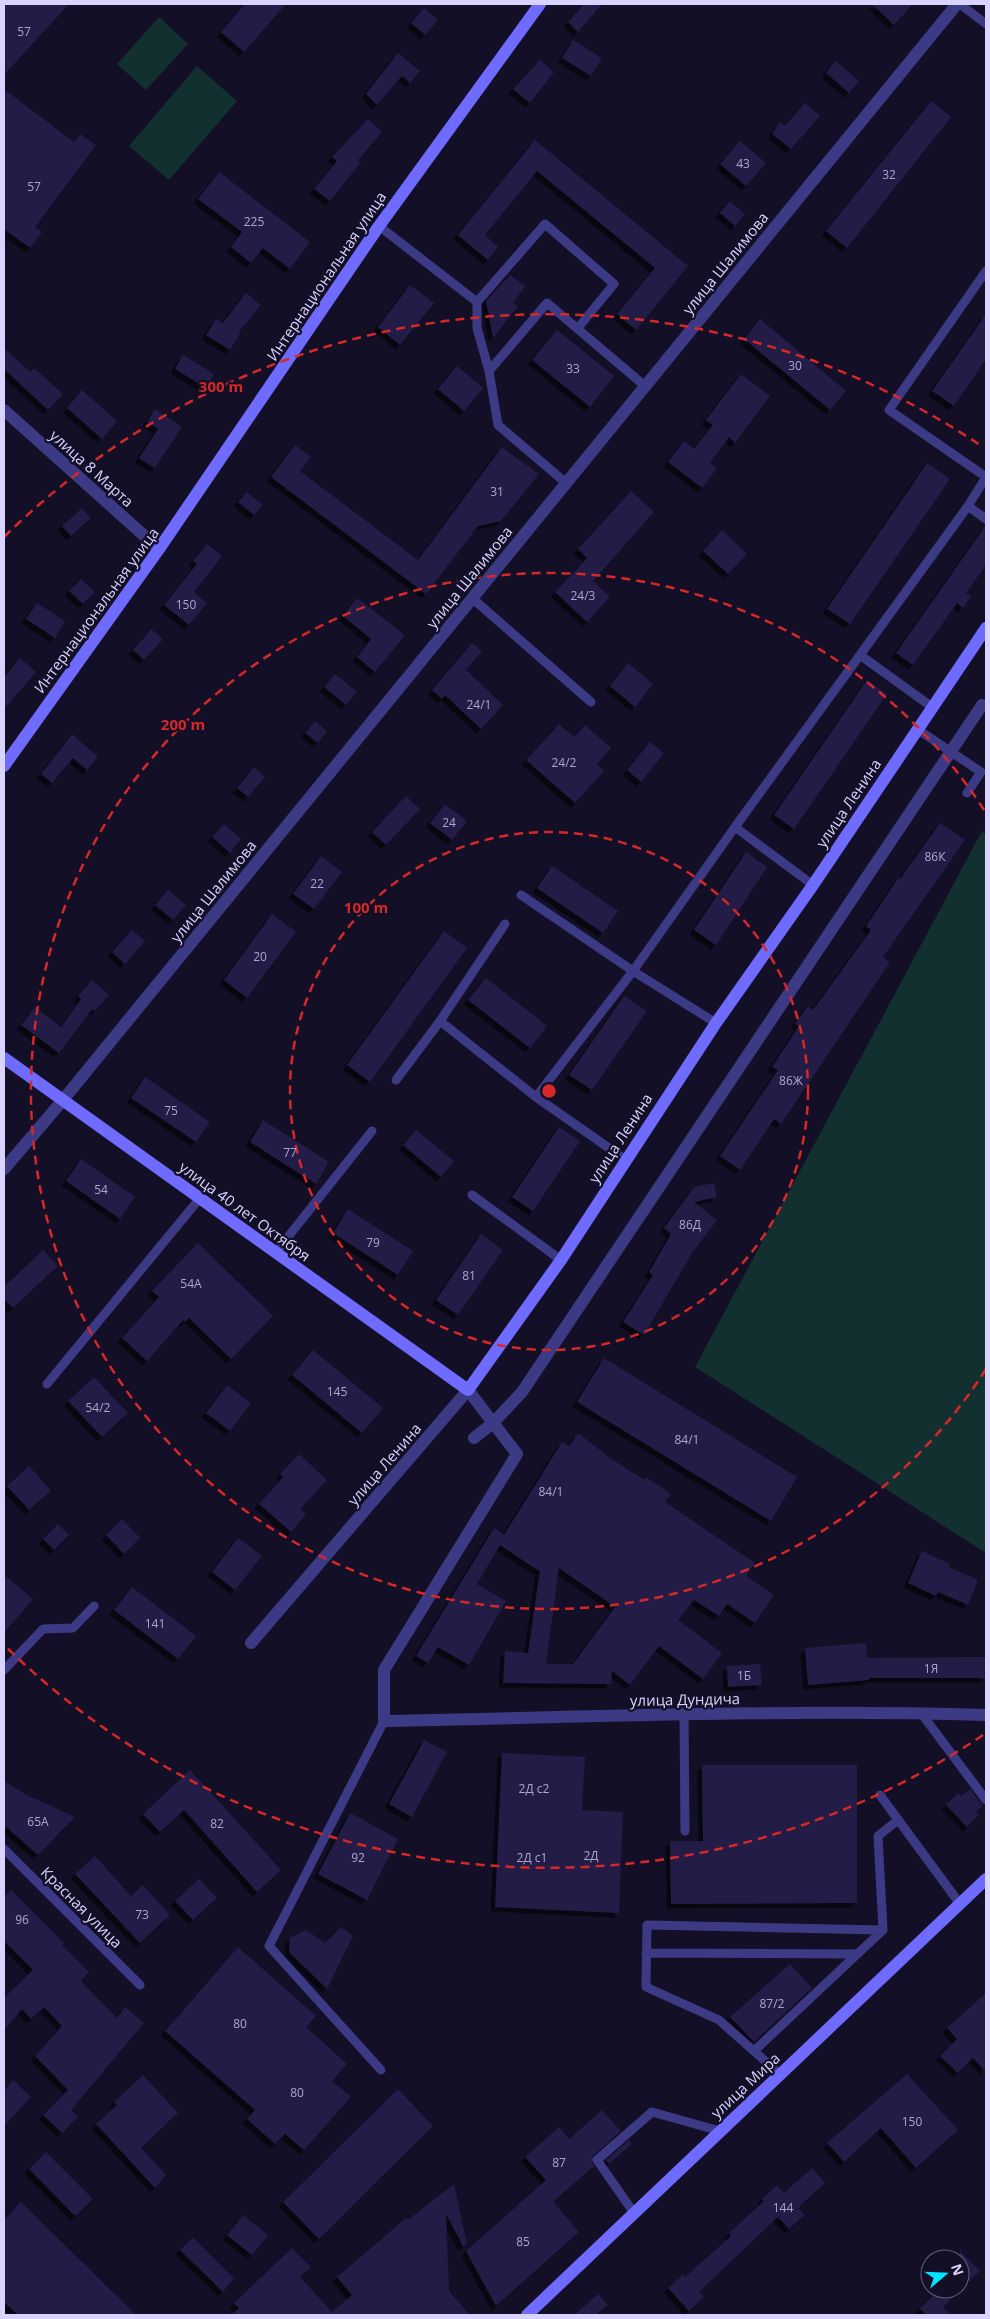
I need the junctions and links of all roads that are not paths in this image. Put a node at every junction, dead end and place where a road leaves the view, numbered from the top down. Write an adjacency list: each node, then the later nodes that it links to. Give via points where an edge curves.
1 (540, 4): 4 (street, Интернациональная улица)
2 (959, 4): 3 (lane); 9 (street, улица Шалимова)
3 (986, 24)
4 (379, 226): 6 (lane); 15 (street, Интернациональная улица)
5 (986, 271): 11 (lane, via 889,410)
6 (477, 302): 7 (lane, via 545,224 614,284); 8 (lane, via 477,328)
7 (578, 328): 8 (lane, via 547,303); 9 (lane)
8 (489, 371): 12 (lane, via 498,425)
9 (645, 386): 12 (street, улица Шалимова)
10 (4, 410): 15 (street, улица 8 Марта)
11 (986, 477): 13 (lane)
12 (566, 483): 16 (street, улица Шалимова)
13 (968, 506): 14 (lane); 18 (lane)
14 (986, 519)
15 (159, 549): 24 (street, Интернациональная улица)
16 (473, 599): 19 (lane); 37 (street, улица Шалимова)
17 (986, 628): 21 (street, улица Ленина)
18 (860, 655): 21 (lane); 27 (lane)
19 (592, 702)
20 (982, 705): 23 (street)
21 (932, 707): 22 (street, улица Ленина)
22 (917, 729): 23 (lane); 28 (street, улица Ленина)
23 (950, 752): 25 (lane); 47 (street, via 522,1392)
24 (4, 766)
25 (984, 768): 26 (lane)
26 (967, 793)
27 (735, 827): 28 (lane); 31 (lane)
28 (813, 884): 33 (street, улица Ленина)
29 (521, 895): 31 (lane)
30 (505, 924): 32 (lane)
31 (633, 971): 33 (lane); 36 (lane)
32 (440, 1021): 35 (lane); 36 (lane)
33 (716, 1023): 39 (street, улица Ленина)
34 (4, 1058): 37 (street, улица 40 лет Октября)
35 (396, 1080)
36 (536, 1097): 39 (lane)
37 (64, 1100): 40 (street, улица Шалимова); 42 (street, улица 40 лет Октября)
38 (372, 1131): 43 (lane)
39 (626, 1160): 44 (street, улица Ленина)
40 (4, 1169)
41 (472, 1195): 44 (lane)
42 (200, 1198): 43 (street, улица 40 лет Октября); 45 (lane)
43 (276, 1252): 46 (street, улица 40 лет Октября)
44 (561, 1260): 46 (street, улица Ленина)
45 (47, 1384)
46 (468, 1390): 47 (street); 50 (street, улица Ленина)
47 (494, 1423): 48 (street); 55 (street, via 517,1454 384,1670)
48 (474, 1438)
49 (94, 1606): 51 (lane, via 73,1628 43,1629)
50 (252, 1644)
51 (4, 1670)
52 (922, 1713): 53 (street, улица Дундича); 54 (street, улица Дундича); 57 (lane)
53 (684, 1715): 55 (street, улица Дундича); 59 (lane)
54 (986, 1715)
55 (384, 1721): 68 (lane, via 269,1946)
56 (880, 1795): 58 (lane)
57 (986, 1800)
58 (898, 1820): 62 (lane); 63 (lane, via 878,1836)
59 (685, 1831)
60 (4, 1849): 66 (lane, Красная улица)
61 (986, 1879): 62 (street, улица Мира)
62 (960, 1904): 69 (street, улица Мира)
63 (883, 1930): 64 (lane, via 646,1925); 65 (lane)
64 (646, 1953): 65 (lane); 67 (lane, via 646,1987 719,2020)
65 (858, 1954): 67 (lane)
66 (140, 1985)
67 (754, 2051): 69 (lane)
68 (381, 2070)
69 (781, 2075): 70 (street, улица Мира)
70 (720, 2131): 71 (street, улица Мира); 71 (lane, via 652,2112 597,2160)
71 (634, 2213): 72 (street, улица Мира)
72 (526, 2315)

